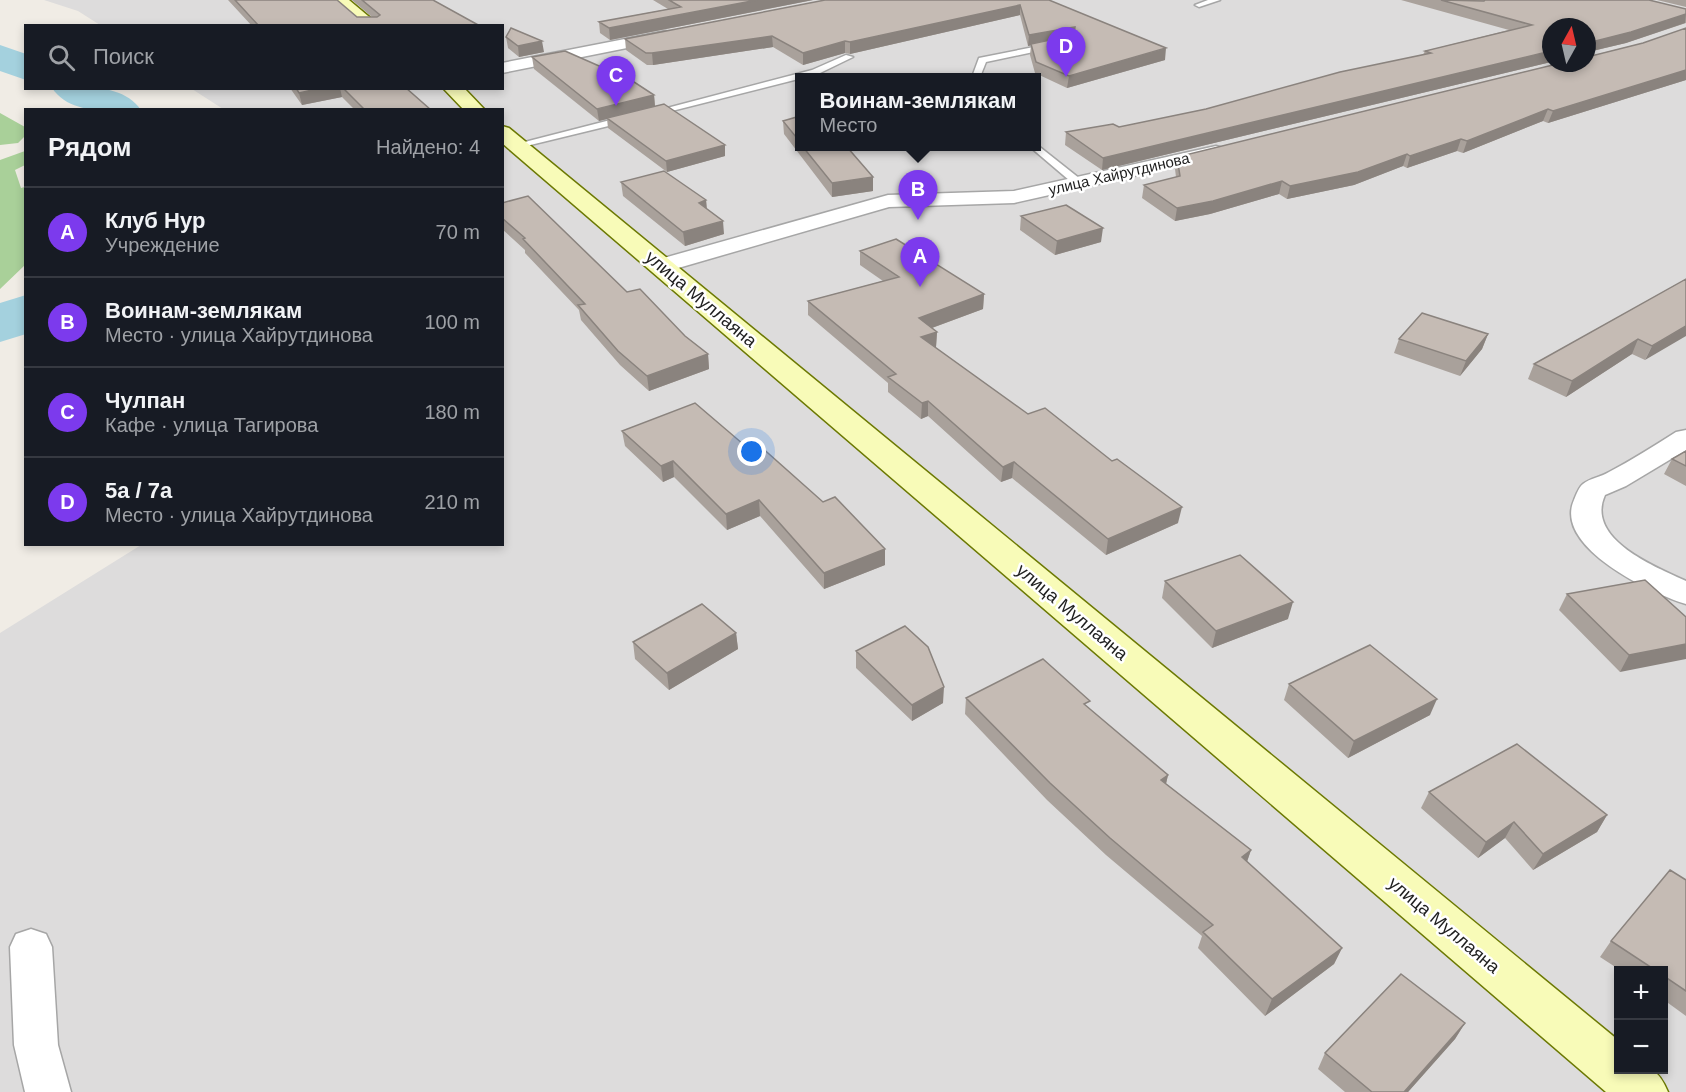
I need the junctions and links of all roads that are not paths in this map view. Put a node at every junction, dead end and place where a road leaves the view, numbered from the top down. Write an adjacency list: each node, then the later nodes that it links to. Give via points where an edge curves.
1 (339, 0): 4 (main road)
2 (1216, 0): 3 (lane)
3 (1199, 5)
4 (369, 24)
5 (687, 32): 8 (street)
6 (1058, 44): 10 (lane, via 982,60)
7 (849, 57): 9 (lane)
8 (504, 68)
9 (812, 73)
10 (978, 73)
11 (795, 77): 14 (lane)
12 (454, 90): 13 (main road)
13 (474, 108)
14 (642, 115)
15 (631, 118): 16 (lane)
16 (510, 138): 20 (main road, улица Муллаяна)
17 (1229, 149): 19 (street, улица Хайрутдинова)
18 (1038, 151): 19 (lane)
19 (1080, 184): 20 (street, улица Хайрутдинова, via 1014,197 888,201)
20 (661, 266): 25 (main road, улица Муллаяна)
21 (1686, 438): 22 (street, via 1593,490 1585,510 1591,532 1614,556)
22 (1686, 593)
23 (31, 947): 24 (street, via 36,1045)
24 (48, 1092)
25 (1643, 1092)

